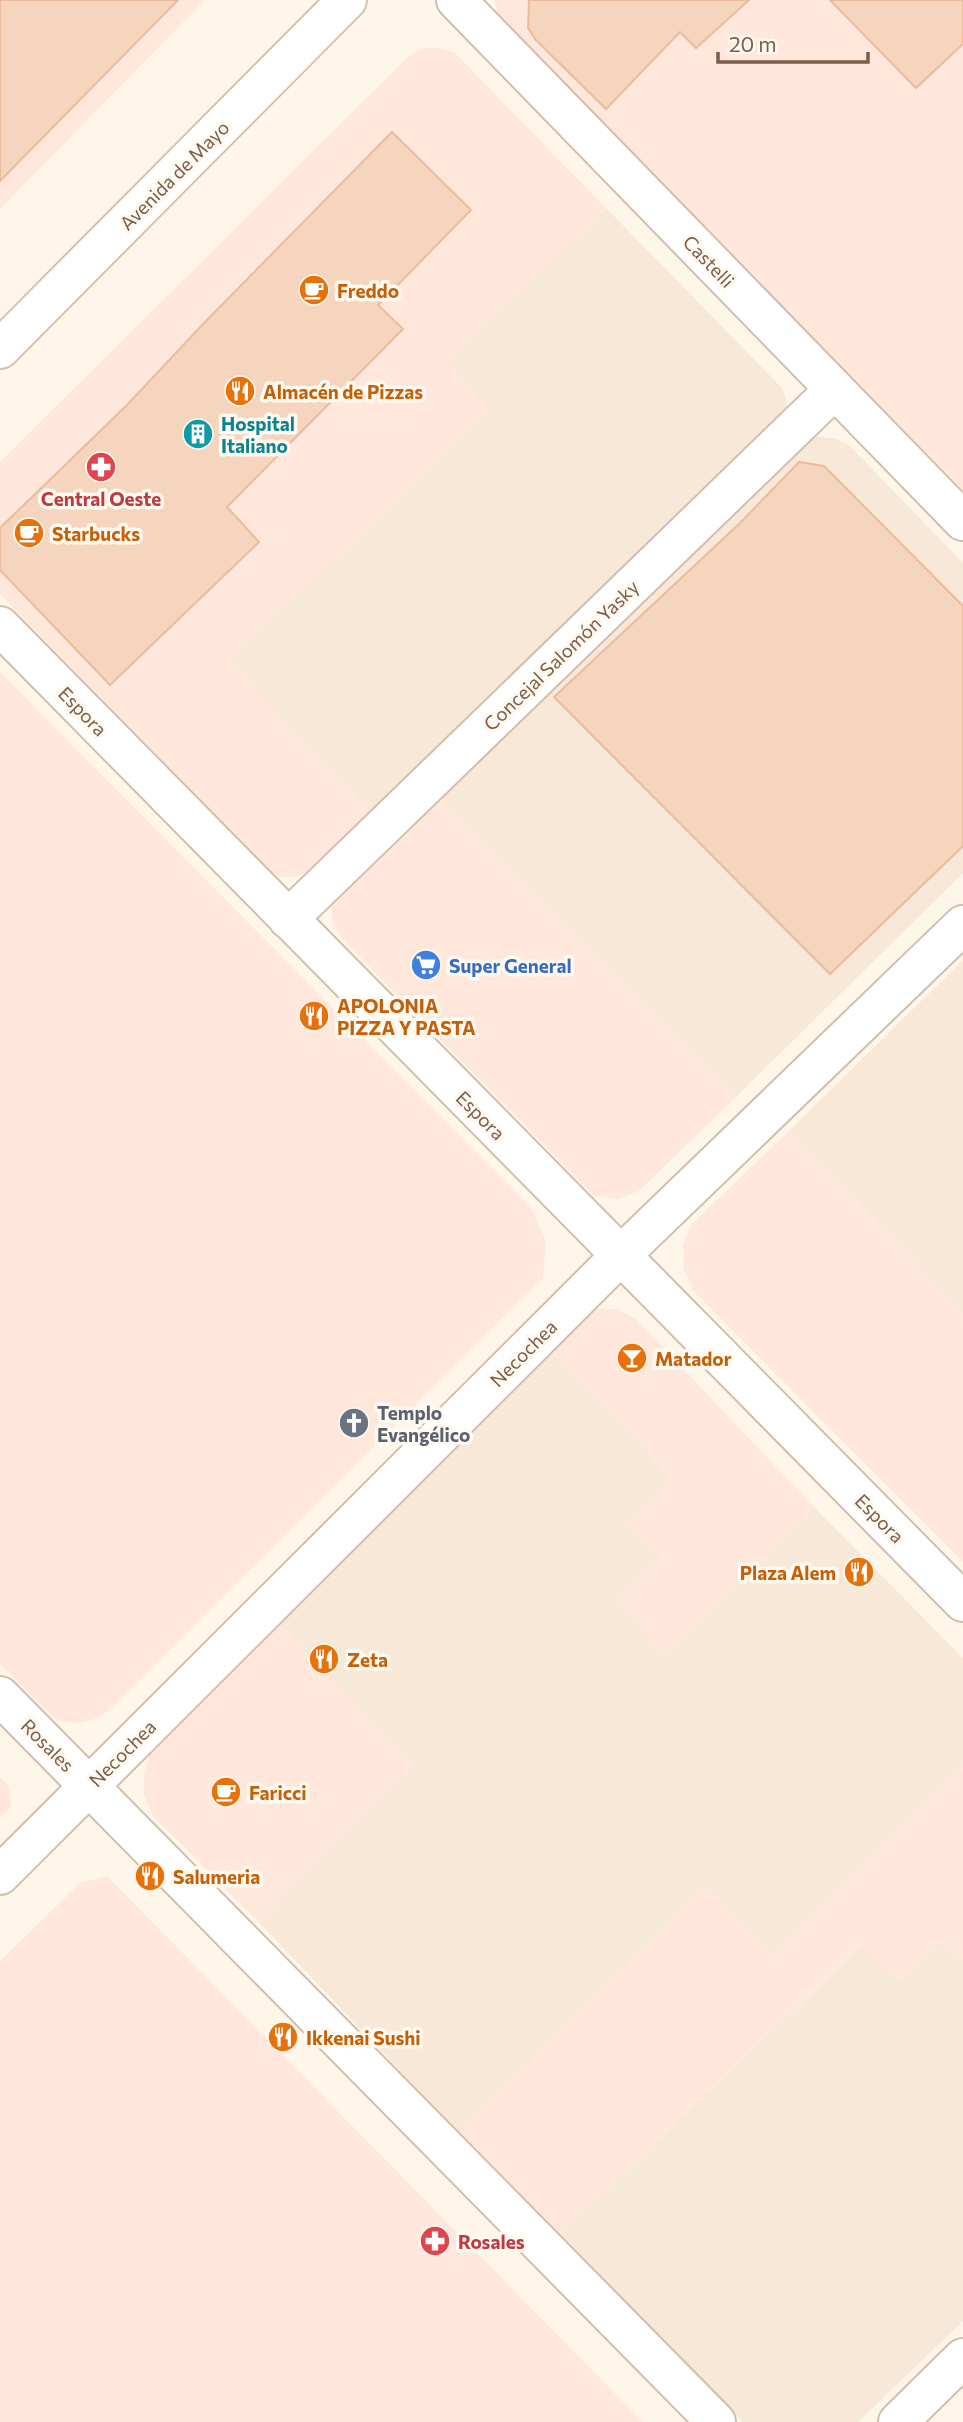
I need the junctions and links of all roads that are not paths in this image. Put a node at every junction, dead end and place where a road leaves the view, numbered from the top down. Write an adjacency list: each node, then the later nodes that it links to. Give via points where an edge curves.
1 (347, 0): 3 (street, Avenida de Mayo)
2 (456, 0): 4 (street, Castelli)
3 (0, 349)
4 (834, 390): 5 (street, Castelli); 7 (street, Concejal Salomón Yasky)
5 (963, 521)
6 (0, 626): 7 (street, Espora)
7 (288, 919): 9 (street, Espora)
8 (963, 925): 9 (street, Necochea)
9 (620, 1256): 10 (street, Espora); 12 (street, Necochea)
10 (963, 1602)
11 (0, 1696): 12 (street, Rosales)
12 (88, 1786): 13 (street, Necochea); 15 (street, Rosales)
13 (0, 1875)
14 (963, 2358): 16 (street)
15 (716, 2422)
16 (898, 2422)

